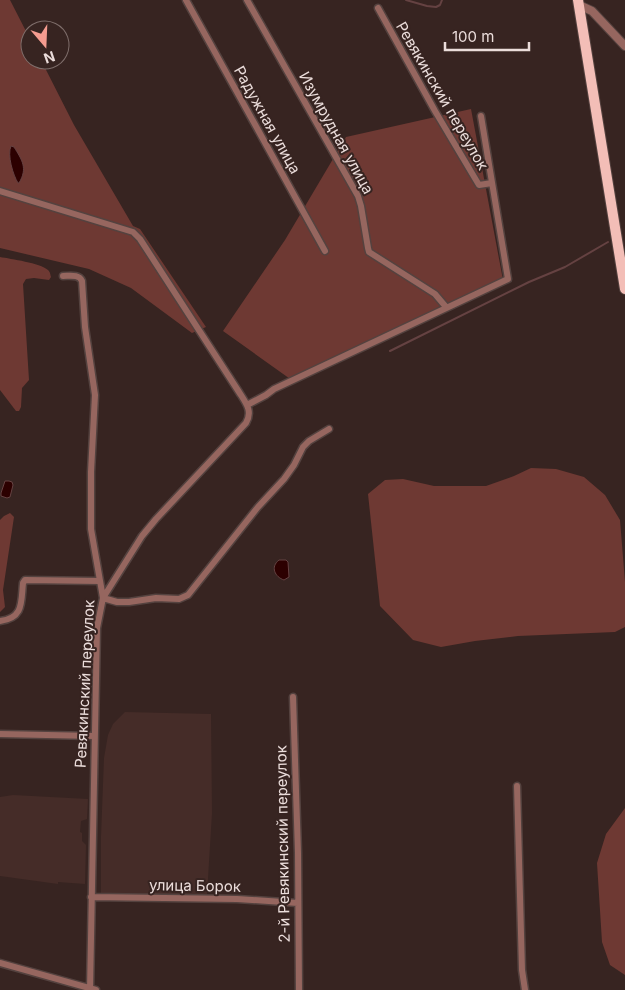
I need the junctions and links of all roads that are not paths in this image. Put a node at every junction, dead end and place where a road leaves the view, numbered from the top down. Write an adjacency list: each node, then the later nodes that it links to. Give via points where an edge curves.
1 (186, 0): 9 (street, Радужная улица)
2 (247, 0): 12 (street, Изумрудная улица, via 358,196 369,252 434,294)
3 (579, 2): 5 (street); 11 (highway)
4 (378, 8): 7 (street, Ревякинский переулок, via 479,185)
5 (625, 46)
6 (481, 116): 7 (street)
7 (492, 183): 12 (street, via 508,279)
8 (0, 192): 13 (street, via 133,232 140,238)
9 (325, 252)
10 (64, 276): 15 (street, Ревякинский переулок, via 77,276 82,280 95,395 91,530)
11 (625, 288)
12 (446, 307): 13 (street)
13 (247, 405): 16 (street, via 250,417 246,423 147,530)
14 (329, 428): 16 (street, via 303,447 284,479 188,595 179,599 129,602)
15 (100, 581): 16 (street, Ревякинский переулок); 17 (street, via 25,580 20,610 15,617)
16 (103, 598): 20 (street, Ревякинский переулок, via 97,628)
17 (0, 621)
18 (293, 697): 23 (street, 2-й Ревякинский переулок)
19 (0, 734): 20 (street)
20 (94, 736): 22 (street, Ревякинский переулок)
21 (517, 786): 27 (street)
22 (91, 897): 23 (street, улица Борок, via 237,898); 25 (street, Ревякинский переулок)
23 (298, 903): 26 (street, 2-й Ревякинский переулок)
24 (0, 963): 25 (street)
25 (92, 989)
26 (299, 990)
27 (525, 990)

